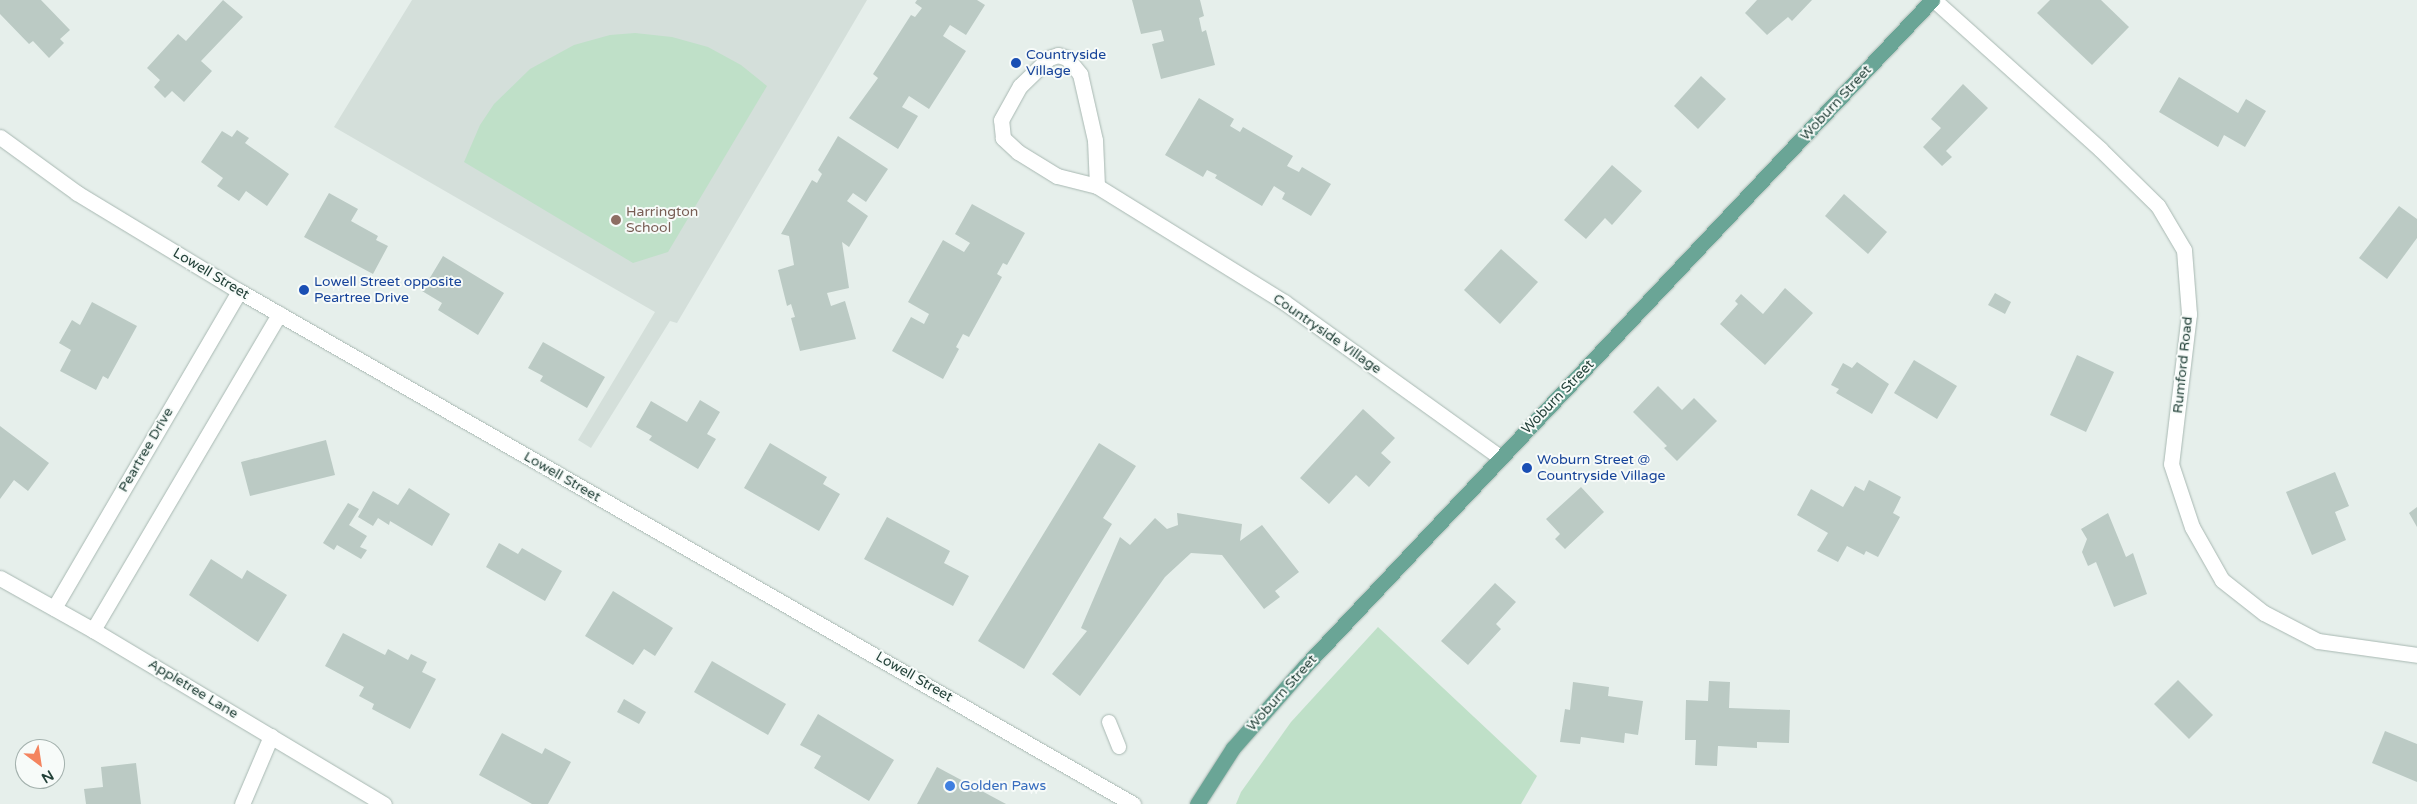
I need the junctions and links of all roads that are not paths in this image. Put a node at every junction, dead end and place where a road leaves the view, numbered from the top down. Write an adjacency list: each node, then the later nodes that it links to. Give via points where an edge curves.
1 (1933, 0): 6 (main road, Woburn Street); 10 (street, Rumford Road, via 2100,149 2158,206 2184,250 2189,314 2171,464 2192,527 2222,580 2264,613 2318,641)
2 (0, 137): 4 (street, Lowell Street, via 77,192)
3 (1097, 186): 3 (street, Countryside Village, via 1057,176 1018,152 1003,138 1001,120 1020,86 1049,58 1058,55 1067,58 1080,74 1095,140); 6 (street, Countryside Village, via 1291,307)
4 (239, 291): 5 (street, Lowell Street); 8 (street, Peartree Drive)
5 (279, 314): 9 (street); 16 (street, Lowell Street)
6 (1501, 458): 17 (main road, Woburn Street, via 1292,681 1233,748)
7 (0, 578): 8 (street, Appletree Lane)
8 (54, 608): 9 (street, Appletree Lane)
9 (93, 630): 12 (street, Appletree Lane)
10 (2417, 655)
11 (1109, 722): 13 (lane)
12 (271, 736): 14 (street); 15 (street, Appletree Lane)
13 (1119, 747)
14 (242, 804)
15 (384, 804)
16 (1133, 804)
17 (1196, 804)

